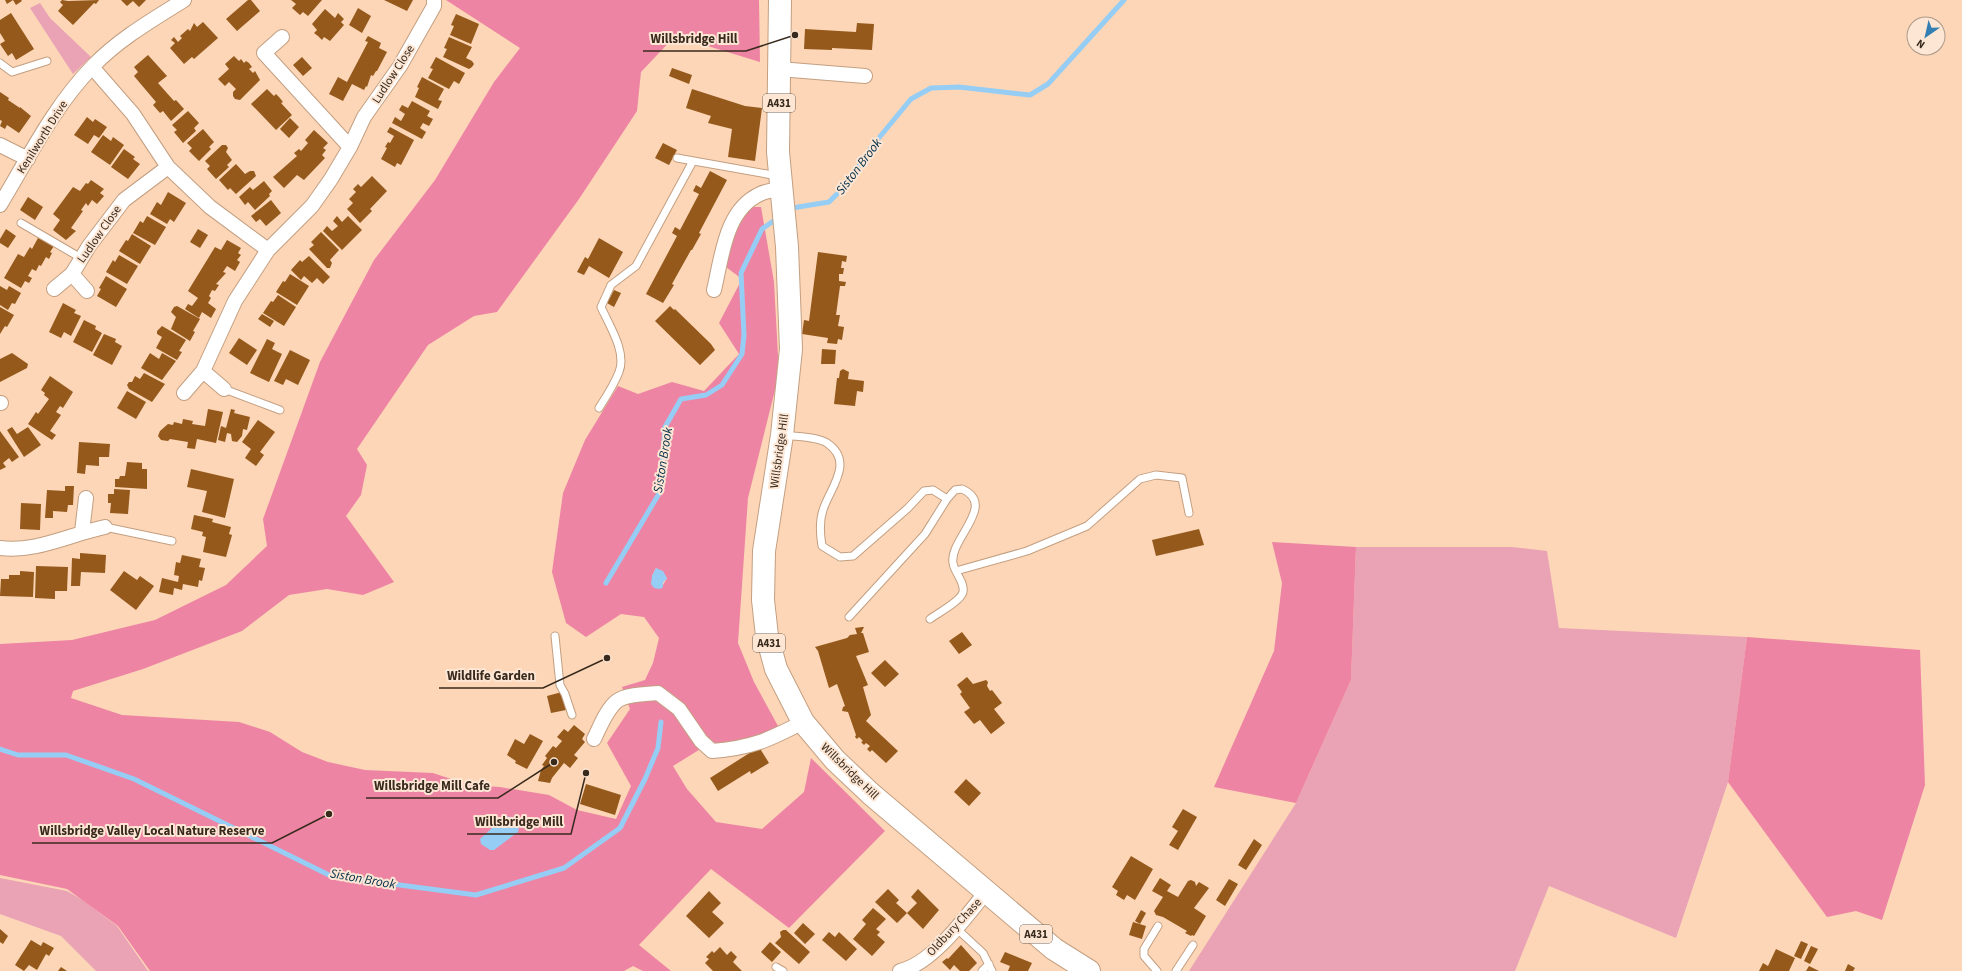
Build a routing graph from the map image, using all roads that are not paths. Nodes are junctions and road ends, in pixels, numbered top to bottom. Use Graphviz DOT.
graph roads {
  1 [pos="184,0"];
  2 [pos="434,0"];
  3 [pos="780,0"];
  4 [pos="282,37"];
  5 [pos="47,61"];
  6 [pos="0,63"];
  7 [pos="92,67"];
  8 [pos="779,69"];
  9 [pos="865,76"];
  10 [pos="0,145"];
  11 [pos="350,147"];
  12 [pos="677,158"];
  13 [pos="28,159"];
  14 [pos="693,161"];
  15 [pos="168,167"];
  16 [pos="781,190"];
  17 [pos="0,205"];
  18 [pos="21,223"];
  19 [pos="268,250"];
  20 [pos="81,258"];
  21 [pos="72,274"];
  22 [pos="54,289"];
  23 [pos="714,290"];
  24 [pos="87,291"];
  25 [pos="203,371"];
  26 [pos="224,389"];
  27 [pos="184,393"];
  28 [pos="599,408"];
  29 [pos="280,410"];
  30 [pos="782,435"];
  31 [pos="86,498"];
  32 [pos="947,499"];
  33 [pos="1189,513"];
  34 [pos="105,527"];
  35 [pos="82,532"];
  36 [pos="172,541"];
  37 [pos="0,548"];
  38 [pos="956,571"];
  39 [pos="849,617"];
  40 [pos="930,619"];
  41 [pos="555,636"];
  42 [pos="572,715"];
  43 [pos="803,722"];
  44 [pos="594,739"];
  45 [pos="986,892"];
  46 [pos="1158,926"];
  47 [pos="956,928"];
  48 [pos="1193,945"];
  49 [pos="989,964"];
  50 [pos="776,967"];
  51 [pos="783,971"];
  52 [pos="900,971"];
  53 [pos="982,971"];
  54 [pos="992,971"];
  55 [pos="1089,971"];
  56 [pos="1157,971"];
  57 [pos="1176,971"];
  1 -- 7 [label="street, Kenilworth Drive"];
  2 -- 11 [label="street, Ludlow Close"];
  3 -- 8 [label="main road, A431"];
  4 -- 11 [label="street"];
  5 -- 6 [label="lane"];
  7 -- 13 [label="street, Kenilworth Drive"];
  7 -- 15 [label="street"];
  8 -- 9 [label="street"];
  8 -- 16 [label="main road, A431"];
  10 -- 13 [label="street"];
  11 -- 19 [label="street, Ludlow Close"];
  12 -- 14 [label="lane"];
  13 -- 17 [label="street, Kenilworth Drive"];
  14 -- 16 [label="lane"];
  14 -- 28 [label="lane"];
  15 -- 19 [label="street"];
  15 -- 20 [label="street, Ludlow Close"];
  16 -- 23 [label="street"];
  16 -- 30 [label="main road, Willsbridge Hill / A431"];
  18 -- 20 [label="lane"];
  19 -- 25 [label="street, Ludlow Close"];
  20 -- 21 [label="street, Ludlow Close"];
  21 -- 22 [label="street, Ludlow Close"];
  21 -- 24 [label="street, Ludlow Close"];
  25 -- 26 [label="street"];
  25 -- 27 [label="street, Ludlow Close"];
  26 -- 29 [label="lane"];
  30 -- 32 [label="lane"];
  30 -- 43 [label="main road, Willsbridge Hill / A431"];
  31 -- 35 [label="street"];
  32 -- 38 [label="lane"];
  32 -- 39 [label="lane"];
  33 -- 38 [label="lane"];
  34 -- 35 [label="street"];
  34 -- 36 [label="lane"];
  35 -- 37 [label="street"];
  38 -- 40 [label="lane"];
  41 -- 42 [label="lane"];
  43 -- 44 [label="street"];
  43 -- 45 [label="main road, Willsbridge Hill / A431"];
  45 -- 47 [label="street, Oldbury Chase"];
  45 -- 55 [label="main road, Willsbridge Hill / A431"];
  46 -- 56 [label="lane"];
  47 -- 49 [label="lane"];
  47 -- 52 [label="street, Oldbury Chase"];
  48 -- 57 [label="lane"];
  49 -- 53 [label="lane"];
  49 -- 54 [label="lane"];
  50 -- 51 [label="lane"];
}
